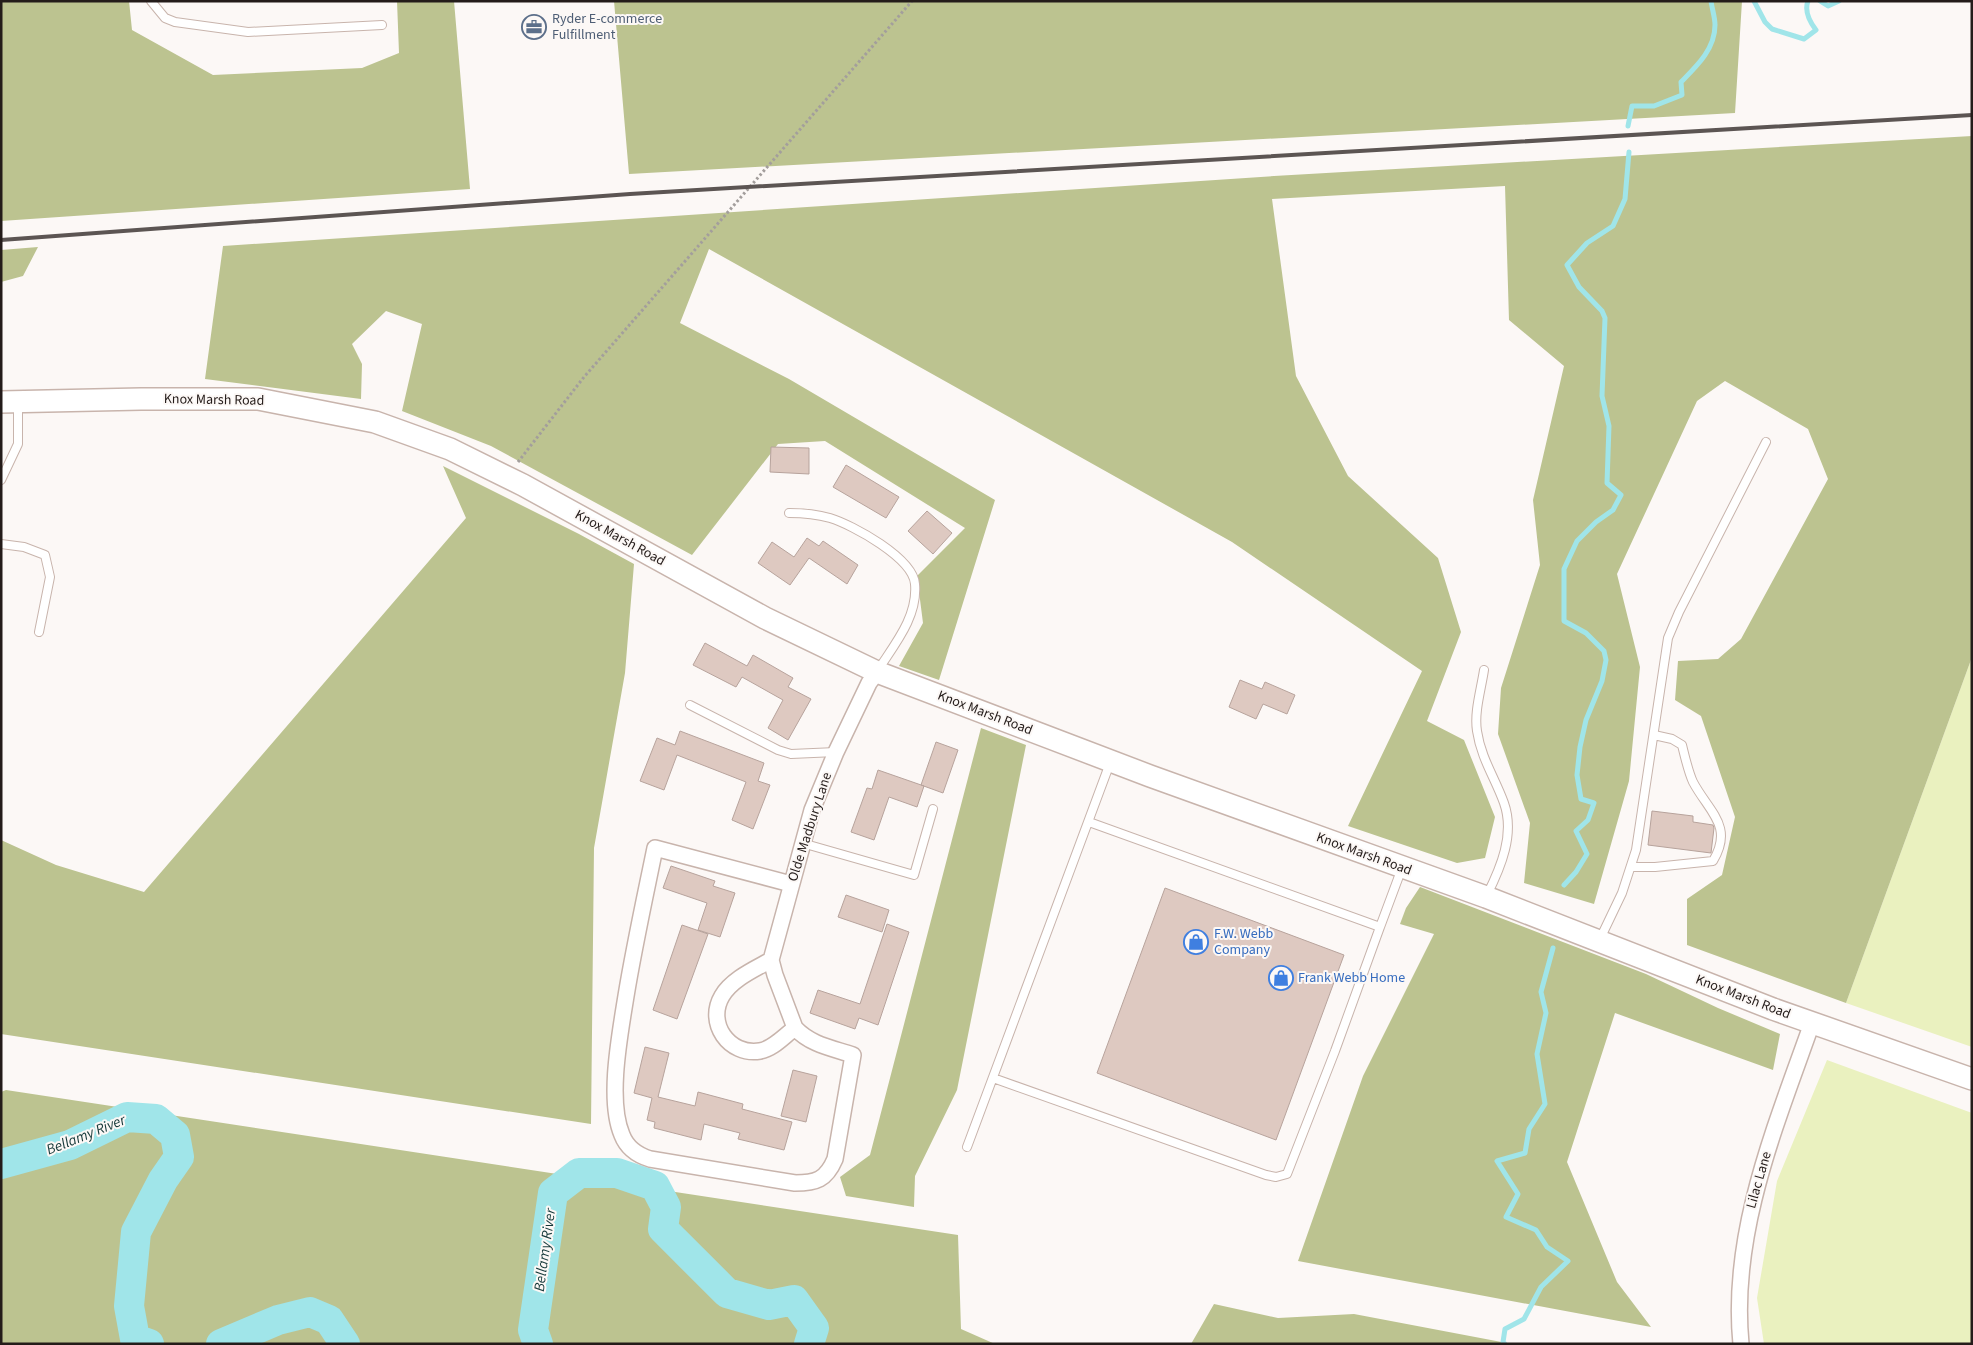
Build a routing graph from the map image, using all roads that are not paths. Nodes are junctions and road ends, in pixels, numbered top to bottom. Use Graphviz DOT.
graph roads {
  1 [pos="151,1"];
  2 [pos="382,25"];
  3 [pos="10,402"];
  4 [pos="1766,442"];
  5 [pos="1,480"];
  6 [pos="789,513"];
  7 [pos="1,544"];
  8 [pos="39,632"];
  9 [pos="1484,670"];
  10 [pos="877,672"];
  11 [pos="690,705"];
  12 [pos="1654,735"];
  13 [pos="836,752"];
  14 [pos="1111,761"];
  15 [pos="932,808"];
  16 [pos="1089,822"];
  17 [pos="802,843"];
  18 [pos="1631,867"];
  19 [pos="1402,868"];
  20 [pos="791,884"];
  21 [pos="1486,897"];
  22 [pos="1380,927"];
  23 [pos="1599,941"];
  24 [pos="772,960"];
  25 [pos="1812,1023"];
  26 [pos="794,1028"];
  27 [pos="993,1078"];
  28 [pos="1972,1079"];
  29 [pos="967,1147"];
  30 [pos="1741,1344"];
  1 -- 2 [label="lane"];
  3 -- 5 [label="lane"];
  3 -- 10 [label="main road, Knox Marsh Road"];
  4 -- 12 [label="lane"];
  6 -- 10 [label="lane"];
  7 -- 8 [label="lane"];
  9 -- 21 [label="lane"];
  10 -- 13 [label="street, Olde Madbury Lane"];
  10 -- 14 [label="main road, Knox Marsh Road"];
  11 -- 13 [label="lane"];
  12 -- 18 [label="lane"];
  12 -- 18 [label="lane"];
  13 -- 17 [label="street, Olde Madbury Lane"];
  14 -- 16 [label="lane"];
  14 -- 19 [label="main road, Knox Marsh Road"];
  15 -- 17 [label="lane"];
  16 -- 22 [label="lane"];
  16 -- 27 [label="lane"];
  17 -- 20 [label="street, Olde Madbury Lane"];
  18 -- 23 [label="lane"];
  19 -- 21 [label="main road, Knox Marsh Road"];
  19 -- 22 [label="lane"];
  20 -- 24 [label="street, Olde Madbury Lane"];
  20 -- 26 [label="street"];
  21 -- 23 [label="main road, Knox Marsh Road"];
  22 -- 27 [label="lane"];
  23 -- 25 [label="main road, Knox Marsh Road"];
  24 -- 26 [label="street, Olde Madbury Lane"];
  24 -- 26 [label="street"];
  25 -- 28 [label="main road, Knox Marsh Road"];
  25 -- 30 [label="street, Lilac Lane"];
  27 -- 29 [label="lane"];
}
